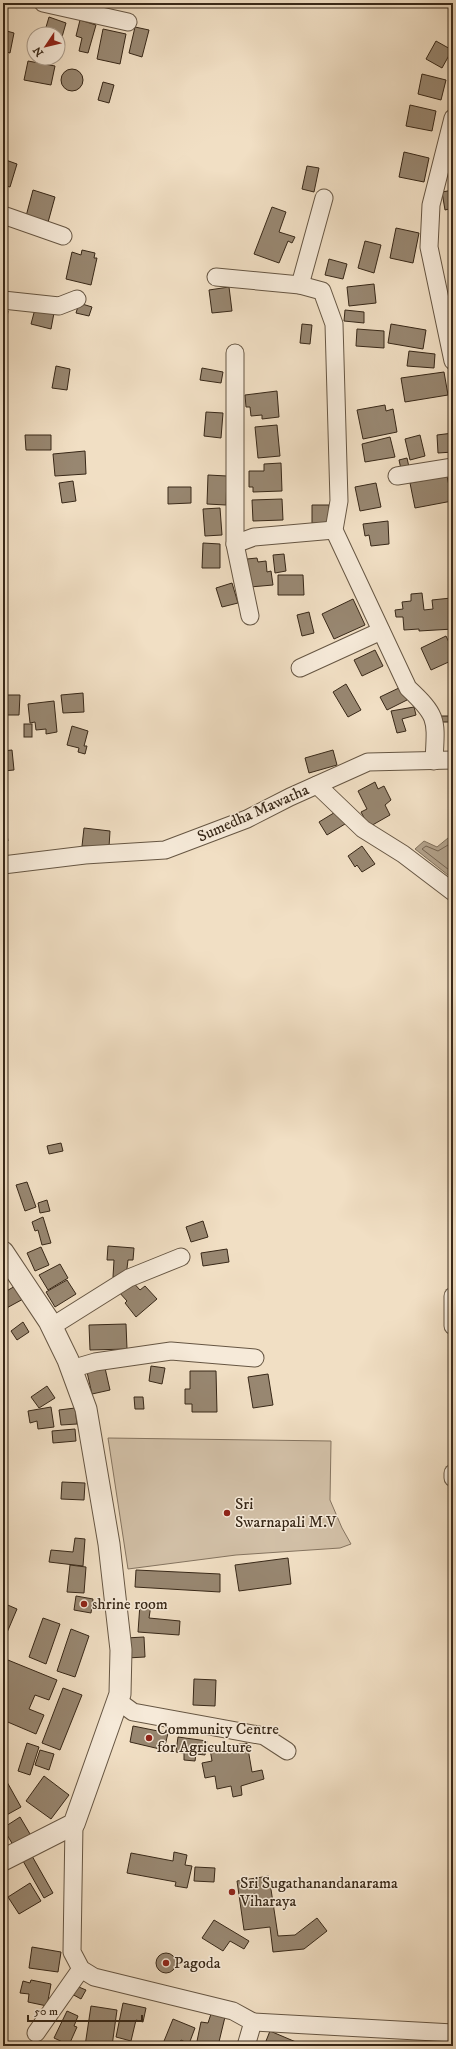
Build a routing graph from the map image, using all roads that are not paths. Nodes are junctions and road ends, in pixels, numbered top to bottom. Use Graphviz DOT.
graph roads {
  1 [pos="43,3"];
  2 [pos="128,22"];
  3 [pos="453,118"];
  4 [pos="324,198"];
  5 [pos="3,215"];
  6 [pos="63,236"];
  7 [pos="216,277"];
  8 [pos="300,285"];
  9 [pos="78,299"];
  10 [pos="3,300"];
  11 [pos="235,353"];
  12 [pos="453,361"];
  13 [pos="453,466"];
  14 [pos="397,476"];
  15 [pos="334,530"];
  16 [pos="235,544"];
  17 [pos="250,616"];
  18 [pos="381,631"];
  19 [pos="300,668"];
  20 [pos="452,757"];
  21 [pos="434,761"];
  22 [pos="317,785"];
  23 [pos="3,865"];
  24 [pos="453,892"];
  25 [pos="3,1252"];
  26 [pos="181,1257"];
  27 [pos="453,1296"];
  28 [pos="453,1326"];
  29 [pos="51,1327"];
  30 [pos="255,1358"];
  31 [pos="71,1369"];
  32 [pos="453,1473"];
  33 [pos="453,1478"];
  34 [pos="118,1701"];
  35 [pos="287,1751"];
  36 [pos="74,1824"];
  37 [pos="3,1860"];
  38 [pos="81,1968"];
  39 [pos="253,2022"];
  40 [pos="36,2033"];
  41 [pos="453,2033"];
  42 [pos="246,2046"];
  1 -- 2 [label="street"];
  3 -- 12 [label="street"];
  4 -- 8 [label="street"];
  5 -- 6 [label="street"];
  7 -- 8 [label="street"];
  8 -- 15 [label="street"];
  9 -- 10 [label="street"];
  11 -- 16 [label="street"];
  13 -- 14 [label="street"];
  15 -- 16 [label="street"];
  15 -- 18 [label="street"];
  16 -- 17 [label="street"];
  18 -- 19 [label="street"];
  18 -- 21 [label="street"];
  20 -- 21 [label="street, Sumedha Mawatha"];
  21 -- 22 [label="street, Sumedha Mawatha"];
  22 -- 23 [label="street, Sumedha Mawatha"];
  22 -- 24 [label="street"];
  25 -- 29 [label="street"];
  26 -- 29 [label="street"];
  27 -- 28 [label="street"];
  29 -- 31 [label="street"];
  30 -- 31 [label="street"];
  31 -- 34 [label="street"];
  32 -- 33 [label="street"];
  34 -- 35 [label="street"];
  34 -- 36 [label="street"];
  36 -- 37 [label="street"];
  36 -- 38 [label="street"];
  38 -- 39 [label="street"];
  38 -- 40 [label="street"];
  39 -- 41 [label="street"];
  39 -- 42 [label="street"];
}
